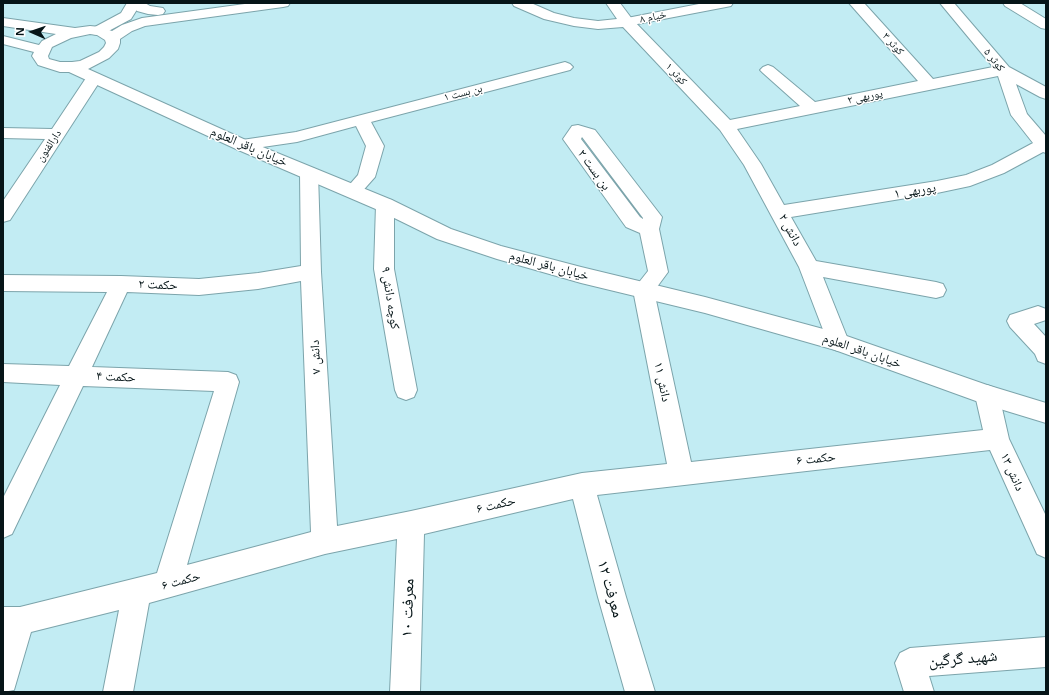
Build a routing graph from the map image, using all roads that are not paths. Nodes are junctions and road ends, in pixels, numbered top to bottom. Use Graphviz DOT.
graph roads {
  1 [pos="134,3"];
  2 [pos="137,3"];
  3 [pos="219,3"];
  4 [pos="283,3"];
  5 [pos="519,3"];
  6 [pos="613,3"];
  7 [pos="726,3"];
  8 [pos="856,3"];
  9 [pos="947,3"];
  10 [pos="1010,3"];
  11 [pos="158,11"];
  12 [pos="126,16"];
  13 [pos="3,22"];
  14 [pos="627,22"];
  15 [pos="1046,25"];
  16 [pos="98,31"];
  17 [pos="72,32"];
  18 [pos="112,38"];
  19 [pos="3,40"];
  20 [pos="42,50"];
  21 [pos="72,67"];
  22 [pos="565,67"];
  23 [pos="768,70"];
  24 [pos="1004,70"];
  25 [pos="94,78"];
  26 [pos="929,84"];
  27 [pos="1046,94"];
  28 [pos="812,108"];
  29 [pos="361,119"];
  30 [pos="726,126"];
  31 [pos="3,133"];
  32 [pos="57,134"];
  33 [pos="242,145"];
  34 [pos="1044,146"];
  35 [pos="309,173"];
  36 [pos="353,191"];
  37 [pos="384,205"];
  38 [pos="779,212"];
  39 [pos="3,215"];
  40 [pos="649,228"];
  41 [pos="809,266"];
  42 [pos="312,272"];
  43 [pos="3,284"];
  44 [pos="121,284"];
  45 [pos="643,290"];
  46 [pos="936,290"];
  47 [pos="1038,314"];
  48 [pos="838,342"];
  49 [pos="1046,355"];
  50 [pos="3,373"];
  51 [pos="76,375"];
  52 [pos="406,390"];
  53 [pos="987,395"];
  54 [pos="1046,412"];
  55 [pos="998,439"];
  56 [pos="680,474"];
  57 [pos="582,485"];
  58 [pos="411,524"];
  59 [pos="3,525"];
  60 [pos="325,541"];
  61 [pos="1046,545"];
  62 [pos="167,585"];
  63 [pos="137,592"];
  64 [pos="11,621"];
  65 [pos="1046,652"];
  66 [pos="3,679"];
  67 [pos="118,692"];
  68 [pos="405,692"];
  69 [pos="640,692"];
  70 [pos="919,692"];
  1 -- 12 [label="street"];
  2 -- 11 [label="street"];
  3 -- 11 [label="street"];
  4 -- 18 [label="street"];
  5 -- 14 [label="street, خیام ۸"];
  6 -- 14 [label="street, کوثر ۱"];
  7 -- 14 [label="street, خیام ۸"];
  8 -- 26 [label="street, کوثر ۳"];
  9 -- 24 [label="street, کوثر ۵"];
  10 -- 15 [label="street"];
  11 -- 12 [label="street"];
  12 -- 16 [label="street"];
  13 -- 17 [label="street"];
  14 -- 30 [label="street, کوثر ۱"];
  16 -- 17 [label="street"];
  16 -- 18 [label="street"];
  17 -- 20 [label="street"];
  18 -- 21 [label="street"];
  19 -- 20 [label="street"];
  20 -- 21 [label="street"];
  21 -- 25 [label="street, خیابان باقر العلوم"];
  22 -- 29 [label="street, بن بست ۱"];
  23 -- 28 [label="street"];
  24 -- 26 [label="street, پوربهی ۲"];
  24 -- 27 [label="street"];
  24 -- 34 [label="street, کوثر ۵"];
  25 -- 32 [label="street, دارالفنون"];
  25 -- 33 [label="street, خیابان باقر العلوم"];
  26 -- 28 [label="street, پوربهی ۲"];
  28 -- 30 [label="street, پوربهی ۲"];
  29 -- 33 [label="street, بن بست ۱"];
  29 -- 36 [label="street"];
  30 -- 38 [label="street, دانش ۲"];
  31 -- 32 [label="street"];
  32 -- 39 [label="street, دارالفنون"];
  33 -- 35 [label="street, خیابان باقر العلوم"];
  34 -- 38 [label="street, پوربهی ۱"];
  35 -- 36 [label="street, خیابان باقر العلوم"];
  35 -- 42 [label="street, دانش ۷"];
  36 -- 37 [label="street, خیابان باقر العلوم"];
  37 -- 45 [label="street, خیابان باقر العلوم"];
  37 -- 52 [label="street, کوچه دانش ۹"];
  38 -- 41 [label="street, دانش ۲"];
  40 -- 40 [label="street, بن بست ۲"];
  40 -- 45 [label="street, بن بست ۲"];
  41 -- 46 [label="street"];
  41 -- 48 [label="street, دانش ۲"];
  42 -- 44 [label="street, حکمت ۲"];
  42 -- 60 [label="street, دانش ۷"];
  43 -- 44 [label="street, حکمت ۲"];
  44 -- 51 [label="street"];
  45 -- 48 [label="street, خیابان باقر العلوم"];
  45 -- 56 [label="street, دانش ۱۱"];
  47 -- 49 [label="street"];
  48 -- 53 [label="street, خیابان باقر العلوم"];
  50 -- 51 [label="street, حکمت ۴"];
  51 -- 59 [label="street"];
  51 -- 62 [label="street, حکمت ۴"];
  53 -- 54 [label="street, خیابان باقر العلوم"];
  53 -- 55 [label="street, دانش ۱۳"];
  55 -- 56 [label="street, حکمت ۶"];
  55 -- 61 [label="street, دانش ۱۳"];
  56 -- 57 [label="street, حکمت ۶"];
  57 -- 58 [label="street, حکمت ۶"];
  57 -- 69 [label="street, معرفت ۱۲"];
  58 -- 60 [label="street, حکمت ۶"];
  58 -- 68 [label="street, معرفت ۱۰"];
  60 -- 62 [label="street, حکمت ۶"];
  62 -- 63 [label="street, حکمت ۶"];
  63 -- 64 [label="street, حکمت ۶"];
  63 -- 67 [label="street"];
  64 -- 66 [label="street"];
  65 -- 70 [label="street, شهید گرگین"];
}
